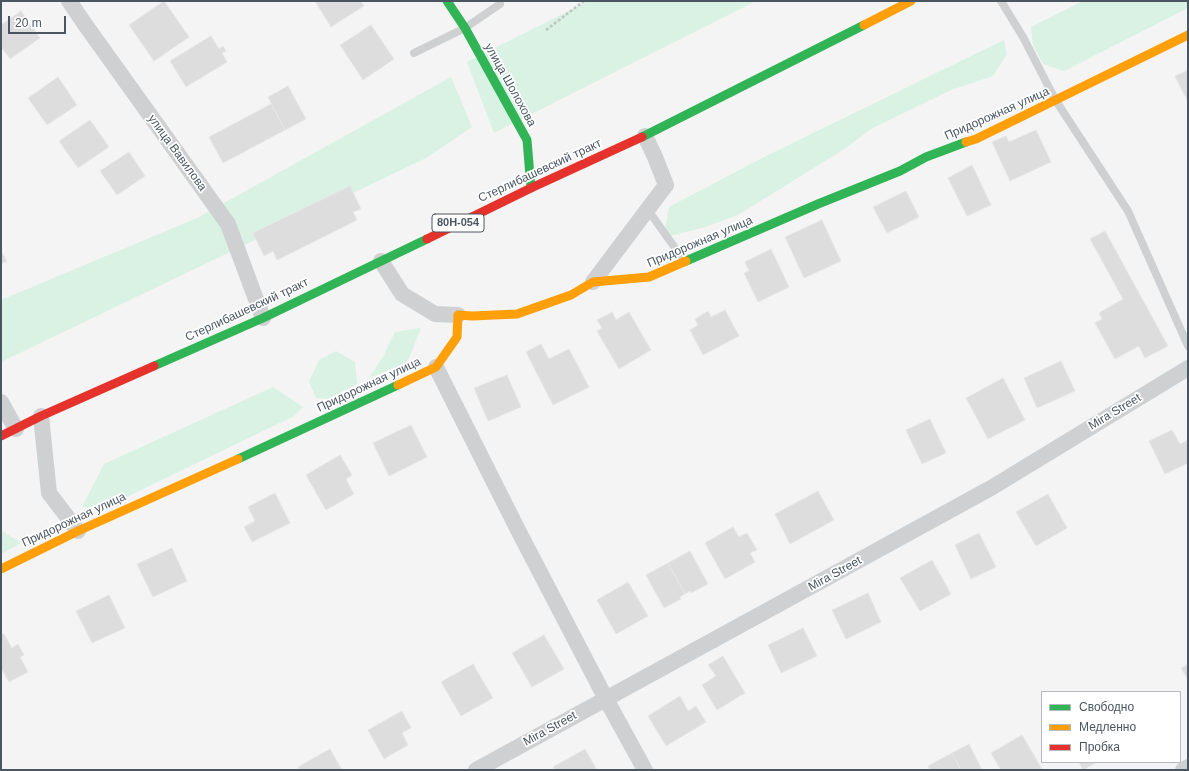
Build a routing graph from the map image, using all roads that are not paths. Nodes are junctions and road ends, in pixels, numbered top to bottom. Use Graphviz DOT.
graph roads {
  1 [pos="69,1"];
  2 [pos="447,1"];
  3 [pos="911,1"];
  4 [pos="1001,1"];
  5 [pos="500,4"];
  6 [pos="465,28"];
  7 [pos="1188,35"];
  8 [pos="414,53"];
  9 [pos="1056,100"];
  10 [pos="644,136"];
  11 [pos="531,188"];
  12 [pos="648,210"];
  13 [pos="381,261"];
  14 [pos="685,262"];
  15 [pos="593,282"];
  16 [pos="458,315"];
  17 [pos="263,318"];
  18 [pos="1188,346"];
  19 [pos="436,367"];
  20 [pos="1188,368"];
  21 [pos="1,402"];
  22 [pos="41,416"];
  23 [pos="16,429"];
  24 [pos="1,436"];
  25 [pos="78,531"];
  26 [pos="1,569"];
  27 [pos="606,699"];
  28 [pos="1188,767"];
  29 [pos="476,770"];
  30 [pos="645,770"];
  31 [pos="1183,770"];
  1 -- 17 [label="street, улица Вавилова"];
  2 -- 6 [label="street, улица Шолохова"];
  3 -- 10 [label="street, Стерлибашевский тракт / 80Н-054"];
  4 -- 9 [label="lane"];
  5 -- 6 [label="lane"];
  6 -- 8 [label="lane"];
  6 -- 11 [label="street, улица Шолохова"];
  7 -- 9 [label="street, Придорожная улица"];
  9 -- 14 [label="street, Придорожная улица"];
  9 -- 18 [label="lane"];
  10 -- 11 [label="street, Стерлибашевский тракт / 80Н-054"];
  10 -- 12 [label="street"];
  11 -- 13 [label="street, Стерлибашевский тракт / 80Н-054"];
  12 -- 14 [label="lane"];
  12 -- 15 [label="street"];
  13 -- 16 [label="street"];
  13 -- 17 [label="street, Стерлибашевский тракт / 80Н-054"];
  14 -- 15 [label="street, Придорожная улица"];
  15 -- 16 [label="street, Придорожная улица"];
  16 -- 19 [label="street, Придорожная улица"];
  17 -- 22 [label="street, Стерлибашевский тракт / 80Н-054"];
  19 -- 25 [label="street, Придорожная улица"];
  19 -- 27 [label="street"];
  20 -- 27 [label="street, Mira Street"];
  21 -- 23 [label="street"];
  22 -- 23 [label="street, Стерлибашевский тракт / 80Н-054"];
  22 -- 25 [label="street"];
  23 -- 24 [label="street, Стерлибашевский тракт / 80Н-054"];
  25 -- 26 [label="street, Придорожная улица"];
  27 -- 29 [label="street, Mira Street"];
  27 -- 30 [label="street"];
  28 -- 31 [label="street"];
}
